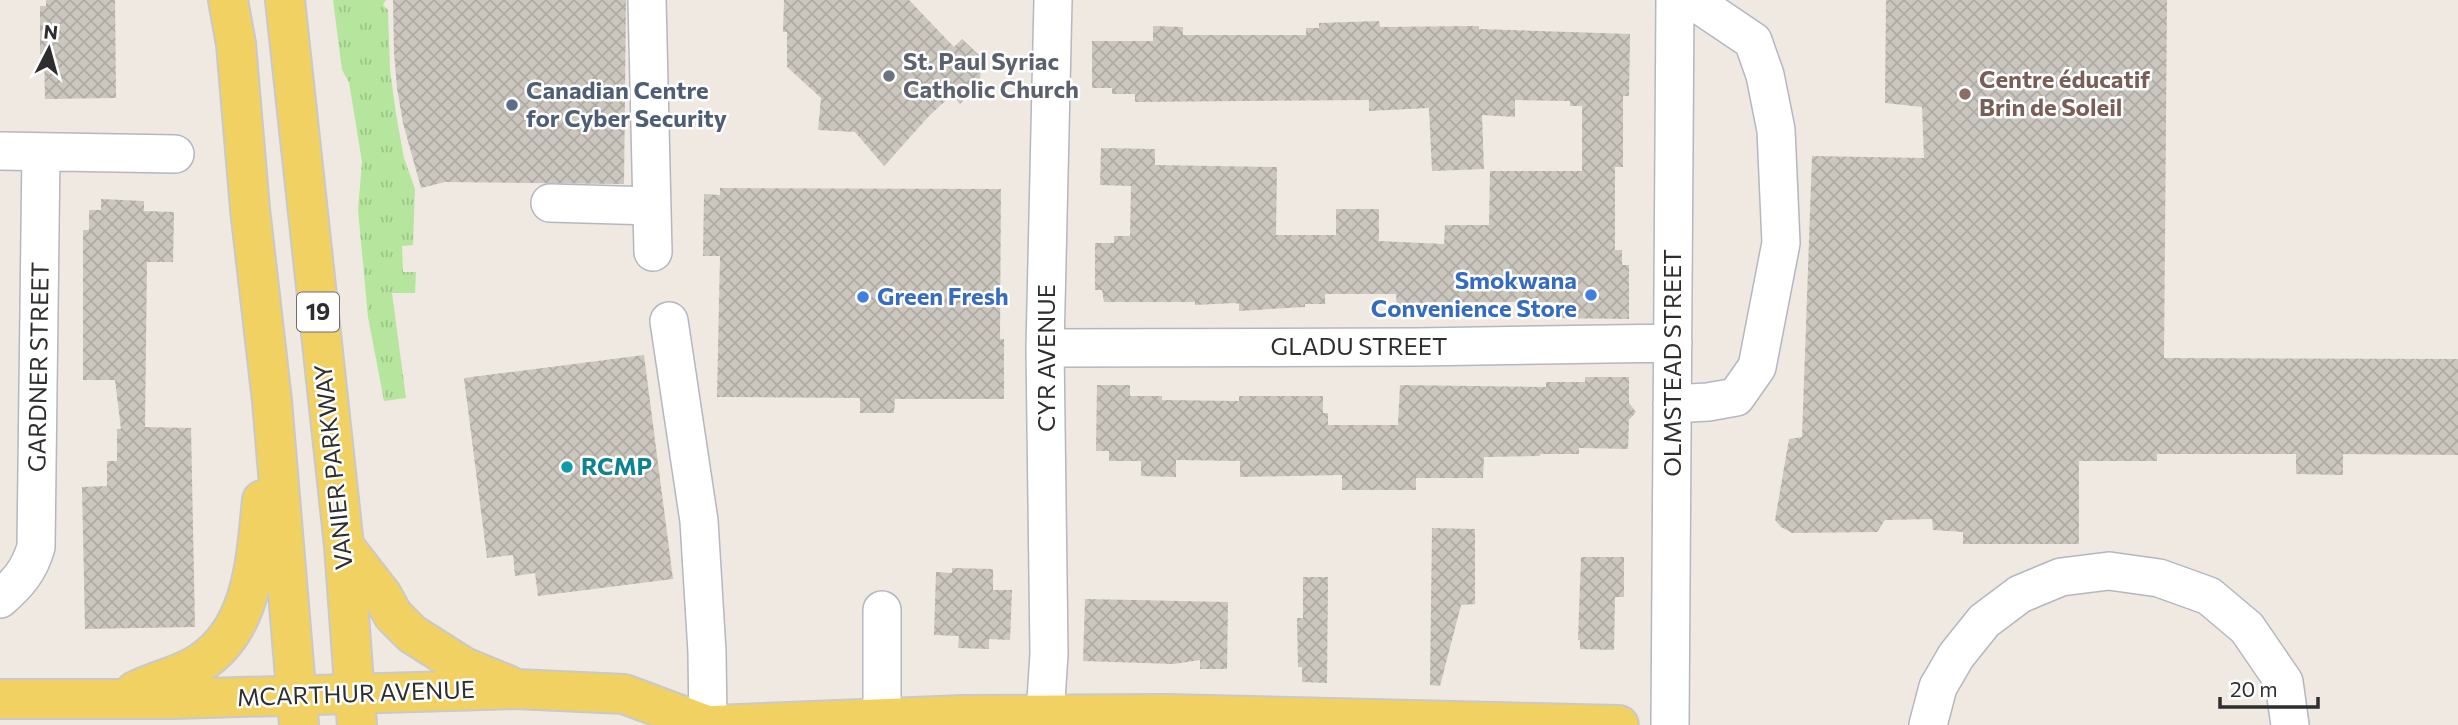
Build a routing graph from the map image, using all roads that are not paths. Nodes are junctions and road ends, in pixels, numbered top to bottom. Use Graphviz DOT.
graph roads {
  1 [pos="228,0"];
  2 [pos="285,0"];
  3 [pos="647,0"];
  4 [pos="1053,0"];
  5 [pos="1675,0"];
  6 [pos="1692,0"];
  7 [pos="0,151"];
  8 [pos="41,152"];
  9 [pos="175,154"];
  10 [pos="550,203"];
  11 [pos="652,206"];
  12 [pos="653,253"];
  13 [pos="669,321"];
  14 [pos="1673,343"];
  15 [pos="1045,348"];
  16 [pos="272,401"];
  17 [pos="1672,404"];
  18 [pos="344,546"];
  19 [pos="11,589"];
  20 [pos="882,610"];
  21 [pos="516,689"];
  22 [pos="0,699"];
  23 [pos="118,699"];
  24 [pos="356,710"];
  25 [pos="298,711"];
  26 [pos="1045,715"];
  27 [pos="882,718"];
  28 [pos="963,720"];
  29 [pos="1167,720"];
  30 [pos="735,724"];
  31 [pos="707,725"];
  32 [pos="1619,725"];
  33 [pos="1670,725"];
  34 [pos="1928,725"];
  35 [pos="2290,725"];
  1 -- 16 [label="main road, 19"];
  2 -- 18 [label="main road, VANIER PARKWAY / 19"];
  3 -- 11 [label="street"];
  4 -- 15 [label="street, CYR AVENUE"];
  5 -- 14 [label="street, OLMSTEAD STREET"];
  6 -- 17 [label="street"];
  7 -- 8 [label="street"];
  8 -- 9 [label="street"];
  8 -- 19 [label="street, GARDNER STREET"];
  10 -- 11 [label="street"];
  11 -- 12 [label="street"];
  13 -- 31 [label="street"];
  14 -- 15 [label="street, GLADU STREET"];
  14 -- 17 [label="street, OLMSTEAD STREET"];
  15 -- 26 [label="street, CYR AVENUE"];
  16 -- 23 [label="main road"];
  16 -- 25 [label="main road, 19"];
  17 -- 33 [label="street, OLMSTEAD STREET"];
  18 -- 21 [label="main road"];
  18 -- 24 [label="main road, VANIER PARKWAY / 19"];
  20 -- 27 [label="street"];
  21 -- 24 [label="main road, MCARTHUR AVENUE"];
  21 -- 31 [label="main road, MCARTHUR AVENUE"];
  22 -- 23 [label="main road, MCARTHUR AVENUE"];
  23 -- 25 [label="main road, MCARTHUR AVENUE"];
  24 -- 25 [label="main road, MCARTHUR AVENUE"];
  26 -- 28 [label="main road"];
  26 -- 29 [label="main road"];
  27 -- 28 [label="main road"];
  27 -- 30 [label="main road"];
  29 -- 32 [label="main road"];
  34 -- 35 [label="street"];
}
